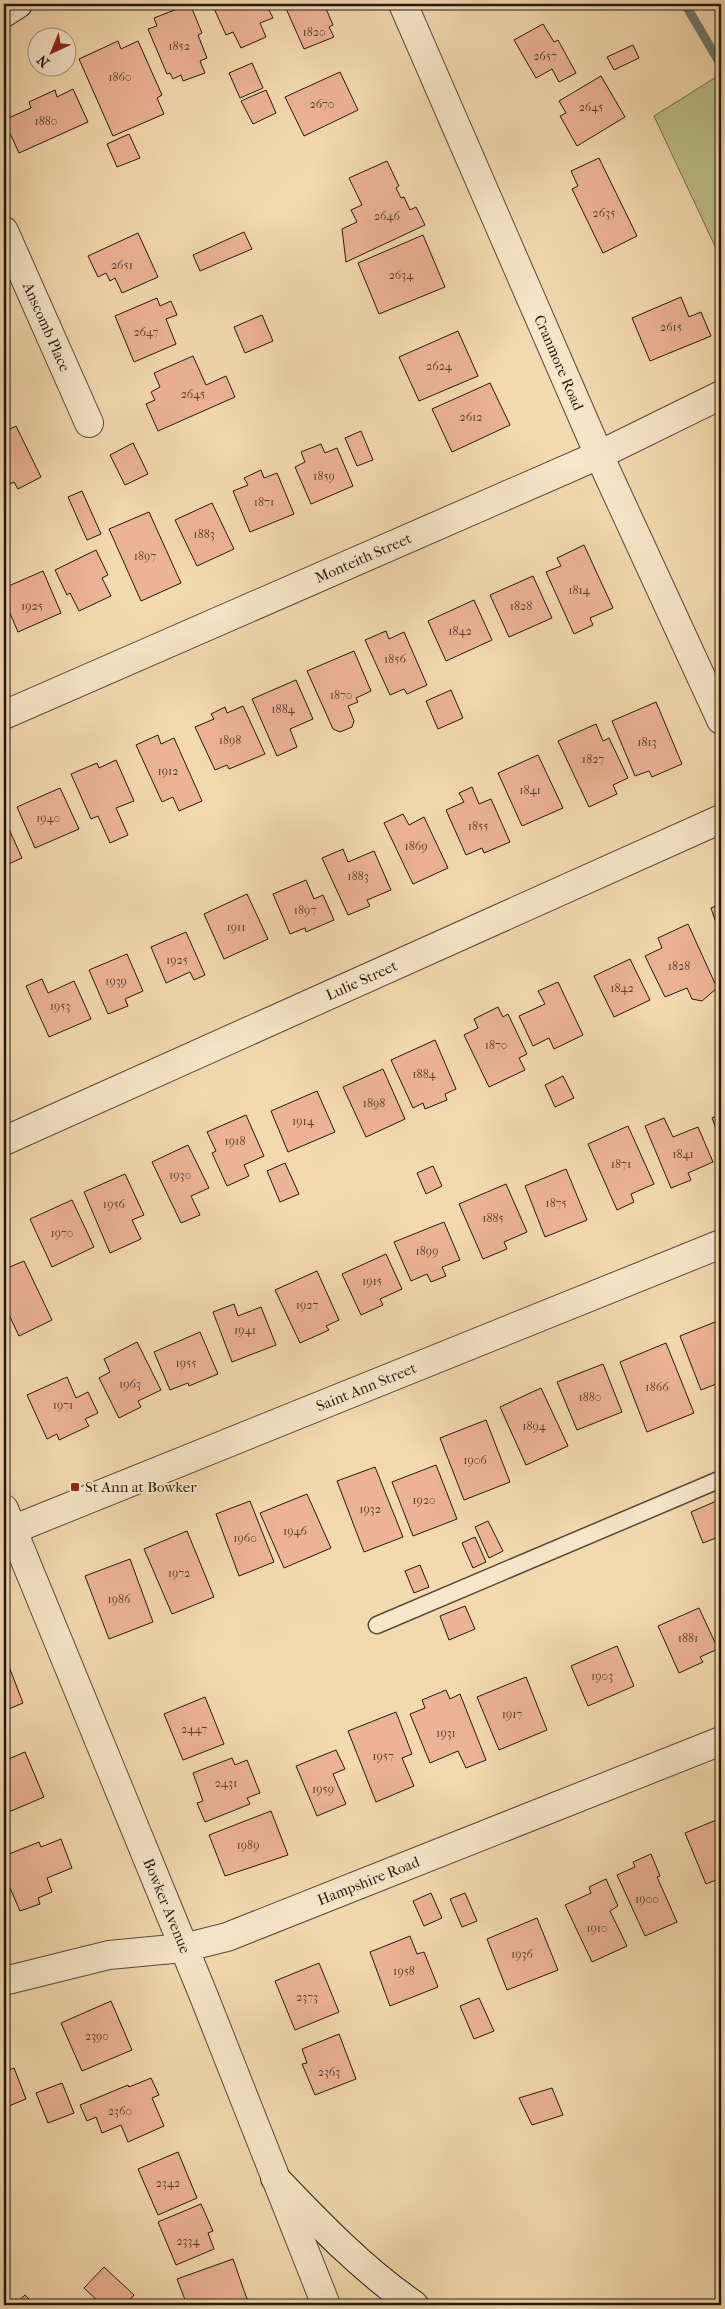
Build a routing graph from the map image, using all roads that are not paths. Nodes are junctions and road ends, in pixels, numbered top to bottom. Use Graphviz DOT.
graph roads {
  1 [pos="18,4"];
  2 [pos="403,4"];
  3 [pos="4,13"];
  4 [pos="4,231"];
  5 [pos="721,395"];
  6 [pos="89,423"];
  7 [pos="599,455"];
  8 [pos="4,715"];
  9 [pos="721,720"];
  10 [pos="721,819"];
  11 [pos="4,1141"];
  12 [pos="721,1244"];
  13 [pos="721,1479"];
  14 [pos="8,1519"];
  15 [pos="377,1625"];
  16 [pos="721,1741"];
  17 [pos="183,1948"];
  18 [pos="4,1981"];
  19 [pos="276,2178"];
  20 [pos="326,2305"];
  21 [pos="414,2305"];
  1 -- 3 [label="street"];
  2 -- 7 [label="street, Cranmore Road"];
  4 -- 6 [label="street, Anscomb Place"];
  5 -- 7 [label="street, Monteith Street"];
  7 -- 8 [label="street, Monteith Street"];
  7 -- 9 [label="street, Cranmore Road"];
  10 -- 11 [label="street, Lulie Street"];
  12 -- 14 [label="street, Saint Ann Street"];
  13 -- 15 [label="lane"];
  14 -- 17 [label="street, Bowker Avenue"];
  16 -- 17 [label="street, Hampshire Road"];
  17 -- 18 [label="street, Hampshire Road"];
  17 -- 19 [label="street, Bowker Avenue"];
  19 -- 20 [label="street, Bowker Avenue"];
  19 -- 21 [label="street"];
}
